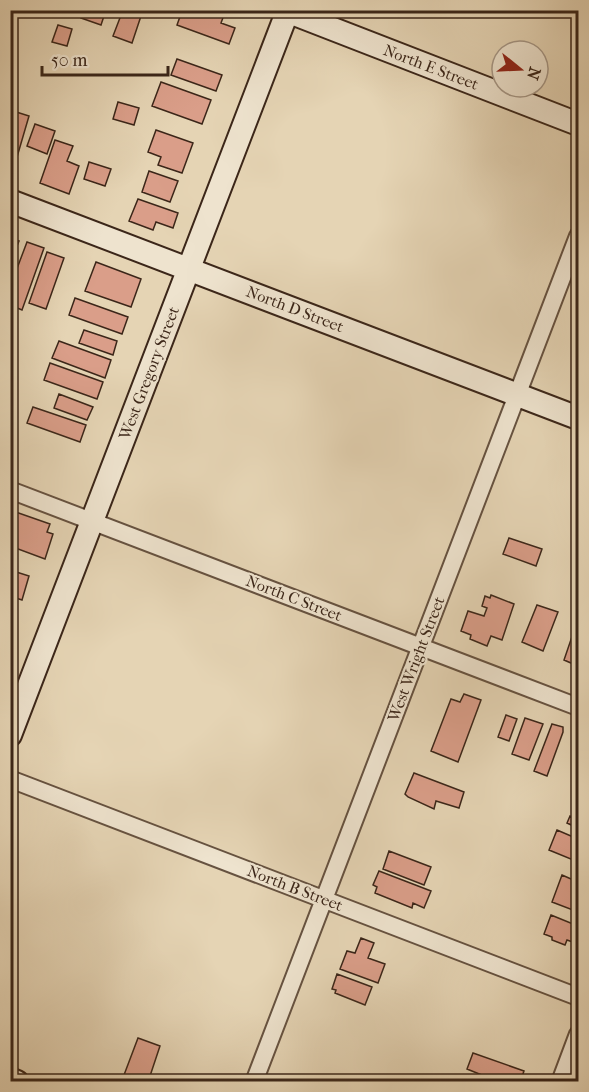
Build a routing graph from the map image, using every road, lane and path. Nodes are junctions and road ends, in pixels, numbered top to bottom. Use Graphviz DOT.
graph roads {
  1 [pos="287,11"];
  2 [pos="579,124"];
  3 [pos="10,201"];
  4 [pos="579,236"];
  5 [pos="189,268"];
  6 [pos="518,394"];
  7 [pos="579,417"];
  8 [pos="10,490"];
  9 [pos="93,521"];
  10 [pos="421,647"];
  11 [pos="579,707"];
  12 [pos="10,735"];
  13 [pos="10,779"];
  14 [pos="324,899"];
  15 [pos="579,997"];
  16 [pos="579,1034"];
  17 [pos="10,1079"];
  18 [pos="16,1082"];
  19 [pos="254,1082"];
  20 [pos="560,1082"];
  1 -- 2 [label="street, North E Street"];
  1 -- 5 [label="street, West Gregory Street"];
  3 -- 5 [label="street, North D Street"];
  4 -- 6 [label="street, West Wright Street"];
  5 -- 6 [label="street, North D Street"];
  5 -- 9 [label="street, West Gregory Street"];
  6 -- 7 [label="street, North D Street"];
  6 -- 10 [label="street, West Wright Street"];
  8 -- 9 [label="street, North C Street"];
  9 -- 10 [label="street, North C Street"];
  9 -- 12 [label="street, West Gregory Street"];
  10 -- 11 [label="street, North C Street"];
  10 -- 14 [label="street, West Wright Street"];
  13 -- 14 [label="street, North B Street"];
  14 -- 15 [label="street, North B Street"];
  14 -- 19 [label="street, West Wright Street"];
  16 -- 20 [label="street"];
  17 -- 18 [label="street"];
}
